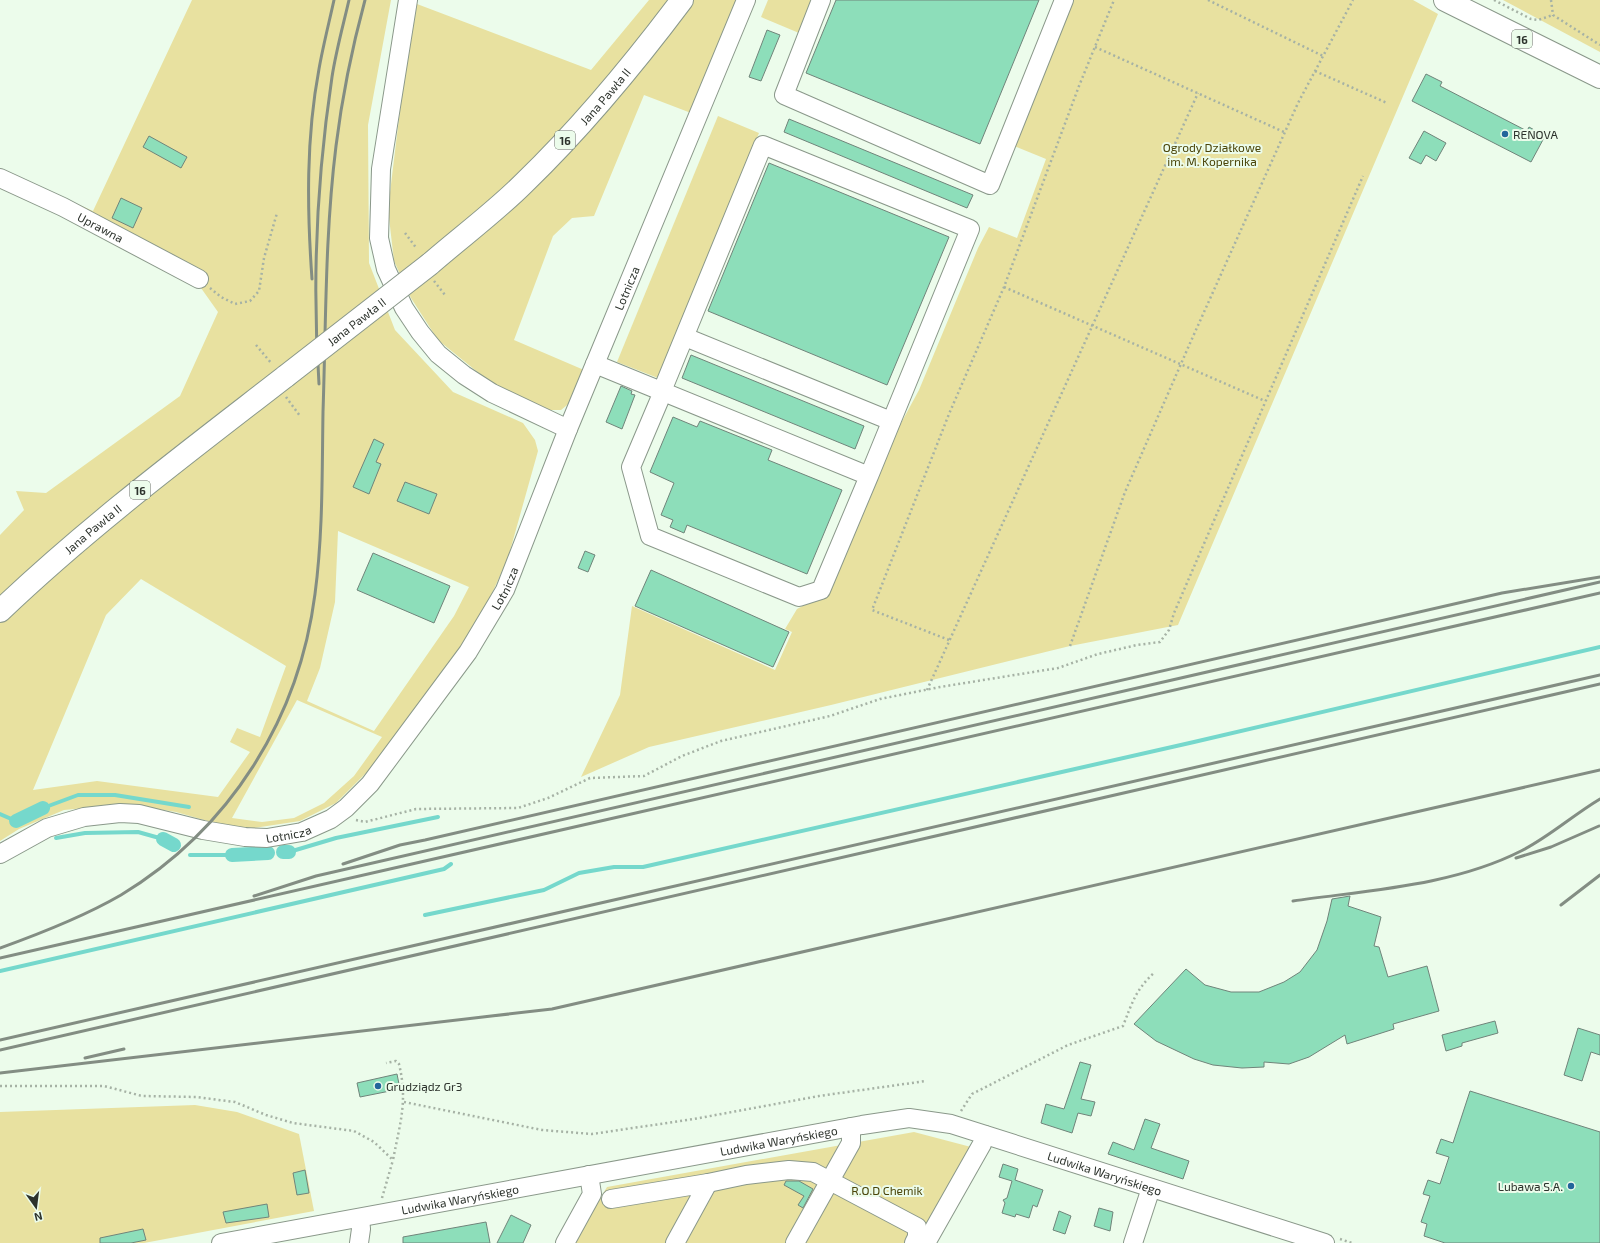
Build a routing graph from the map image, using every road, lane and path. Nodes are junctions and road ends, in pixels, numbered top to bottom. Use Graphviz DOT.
graph roads {
  1 [pos="408,0"];
  2 [pos="682,0"];
  3 [pos="746,0"];
  4 [pos="821,0"];
  5 [pos="1064,0"];
  6 [pos="1114,0"];
  7 [pos="1208,0"];
  8 [pos="1353,0"];
  9 [pos="1445,0"];
  10 [pos="1494,0"];
  11 [pos="1551,0"];
  12 [pos="1553,15"];
  13 [pos="1600,45"];
  14 [pos="1095,47"];
  15 [pos="1323,56"];
  16 [pos="1315,71"];
  17 [pos="1600,77"];
  18 [pos="1198,94"];
  19 [pos="1387,103"];
  20 [pos="1284,132"];
  21 [pos="1363,176"];
  22 [pos="0,178"];
  23 [pos="277,213"];
  24 [pos="405,234"];
  25 [pos="427,264"];
  26 [pos="199,279"];
  27 [pos="1004,287"];
  28 [pos="445,295"];
  29 [pos="1092,326"];
  30 [pos="685,337"];
  31 [pos="256,345"];
  32 [pos="595,364"];
  33 [pos="1181,364"];
  34 [pos="280,378"];
  35 [pos="662,392"];
  36 [pos="1265,401"];
  37 [pos="300,416"];
  38 [pos="892,421"];
  39 [pos="568,429"];
  40 [pos="869,476"];
  41 [pos="0,611"];
  42 [pos="949,640"];
  43 [pos="1070,646"];
  44 [pos="927,690"];
  45 [pos="346,808"];
  46 [pos="0,854"];
  47 [pos="1155,972"];
  48 [pos="386,1063"];
  49 [pos="926,1082"];
  50 [pos="0,1086"];
  51 [pos="404,1102"];
  52 [pos="951,1124"];
  53 [pos="851,1127"];
  54 [pos="985,1135"];
  55 [pos="393,1160"];
  56 [pos="589,1175"];
  57 [pos="830,1181"];
  58 [pos="708,1183"];
  59 [pos="1151,1188"];
  60 [pos="611,1199"];
  61 [pos="383,1213"];
  62 [pos="360,1218"];
  63 [pos="222,1243"];
  64 [pos="359,1243"];
  65 [pos="565,1243"];
  66 [pos="675,1243"];
  67 [pos="795,1243"];
  68 [pos="914,1243"];
  69 [pos="926,1243"];
  70 [pos="1133,1243"];
  71 [pos="1325,1243"];
  1 -- 39 [label="street"];
  2 -- 25 [label="main road, Jana Pawła II / 16"];
  3 -- 32 [label="street, Lotnicza"];
  4 -- 5 [label="street"];
  6 -- 14 [label="path"];
  7 -- 15 [label="path"];
  8 -- 15 [label="path"];
  9 -- 17 [label="main road, 16"];
  10 -- 12 [label="path"];
  11 -- 12 [label="path"];
  12 -- 13 [label="path"];
  14 -- 18 [label="path"];
  14 -- 27 [label="path"];
  15 -- 16 [label="path"];
  16 -- 19 [label="path"];
  16 -- 20 [label="path"];
  18 -- 20 [label="path"];
  18 -- 29 [label="path"];
  20 -- 33 [label="path"];
  21 -- 36 [label="path"];
  22 -- 26 [label="street, Uprawna"];
  23 -- 26 [label="path"];
  24 -- 25 [label="path"];
  25 -- 28 [label="path"];
  25 -- 34 [label="main road, Jana Pawła II / 16, bridge"];
  27 -- 29 [label="path"];
  27 -- 42 [label="path"];
  29 -- 33 [label="path"];
  29 -- 42 [label="path"];
  30 -- 35 [label="street"];
  30 -- 38 [label="street"];
  30 -- 38 [label="street"];
  31 -- 34 [label="path"];
  32 -- 35 [label="street"];
  32 -- 39 [label="street, Lotnicza"];
  33 -- 36 [label="path"];
  33 -- 43 [label="path"];
  34 -- 37 [label="path"];
  34 -- 41 [label="main road, Jana Pawła II / 16"];
  35 -- 40 [label="street"];
  35 -- 40 [label="street"];
  36 -- 44 [label="path"];
  38 -- 40 [label="street"];
  39 -- 45 [label="street, Lotnicza"];
  42 -- 44 [label="path"];
  44 -- 45 [label="path"];
  45 -- 46 [label="street, Lotnicza"];
  47 -- 52 [label="path"];
  48 -- 51 [label="path"];
  49 -- 51 [label="path"];
  50 -- 55 [label="path"];
  51 -- 55 [label="path"];
  52 -- 53 [label="street, Ludwika Waryńskiego"];
  52 -- 54 [label="street, Ludwika Waryńskiego"];
  53 -- 56 [label="street, Ludwika Waryńskiego"];
  53 -- 57 [label="street"];
  54 -- 59 [label="street, Ludwika Waryńskiego"];
  54 -- 69 [label="street"];
  55 -- 61 [label="path"];
  56 -- 61 [label="street, Ludwika Waryńskiego"];
  56 -- 65 [label="street"];
  57 -- 58 [label="street"];
  57 -- 67 [label="street"];
  57 -- 68 [label="street"];
  58 -- 60 [label="street"];
  58 -- 66 [label="street"];
  59 -- 70 [label="street"];
  59 -- 71 [label="street, Ludwika Waryńskiego"];
  61 -- 62 [label="street, Ludwika Waryńskiego"];
  62 -- 63 [label="street, Ludwika Waryńskiego"];
  62 -- 64 [label="street"];
}
